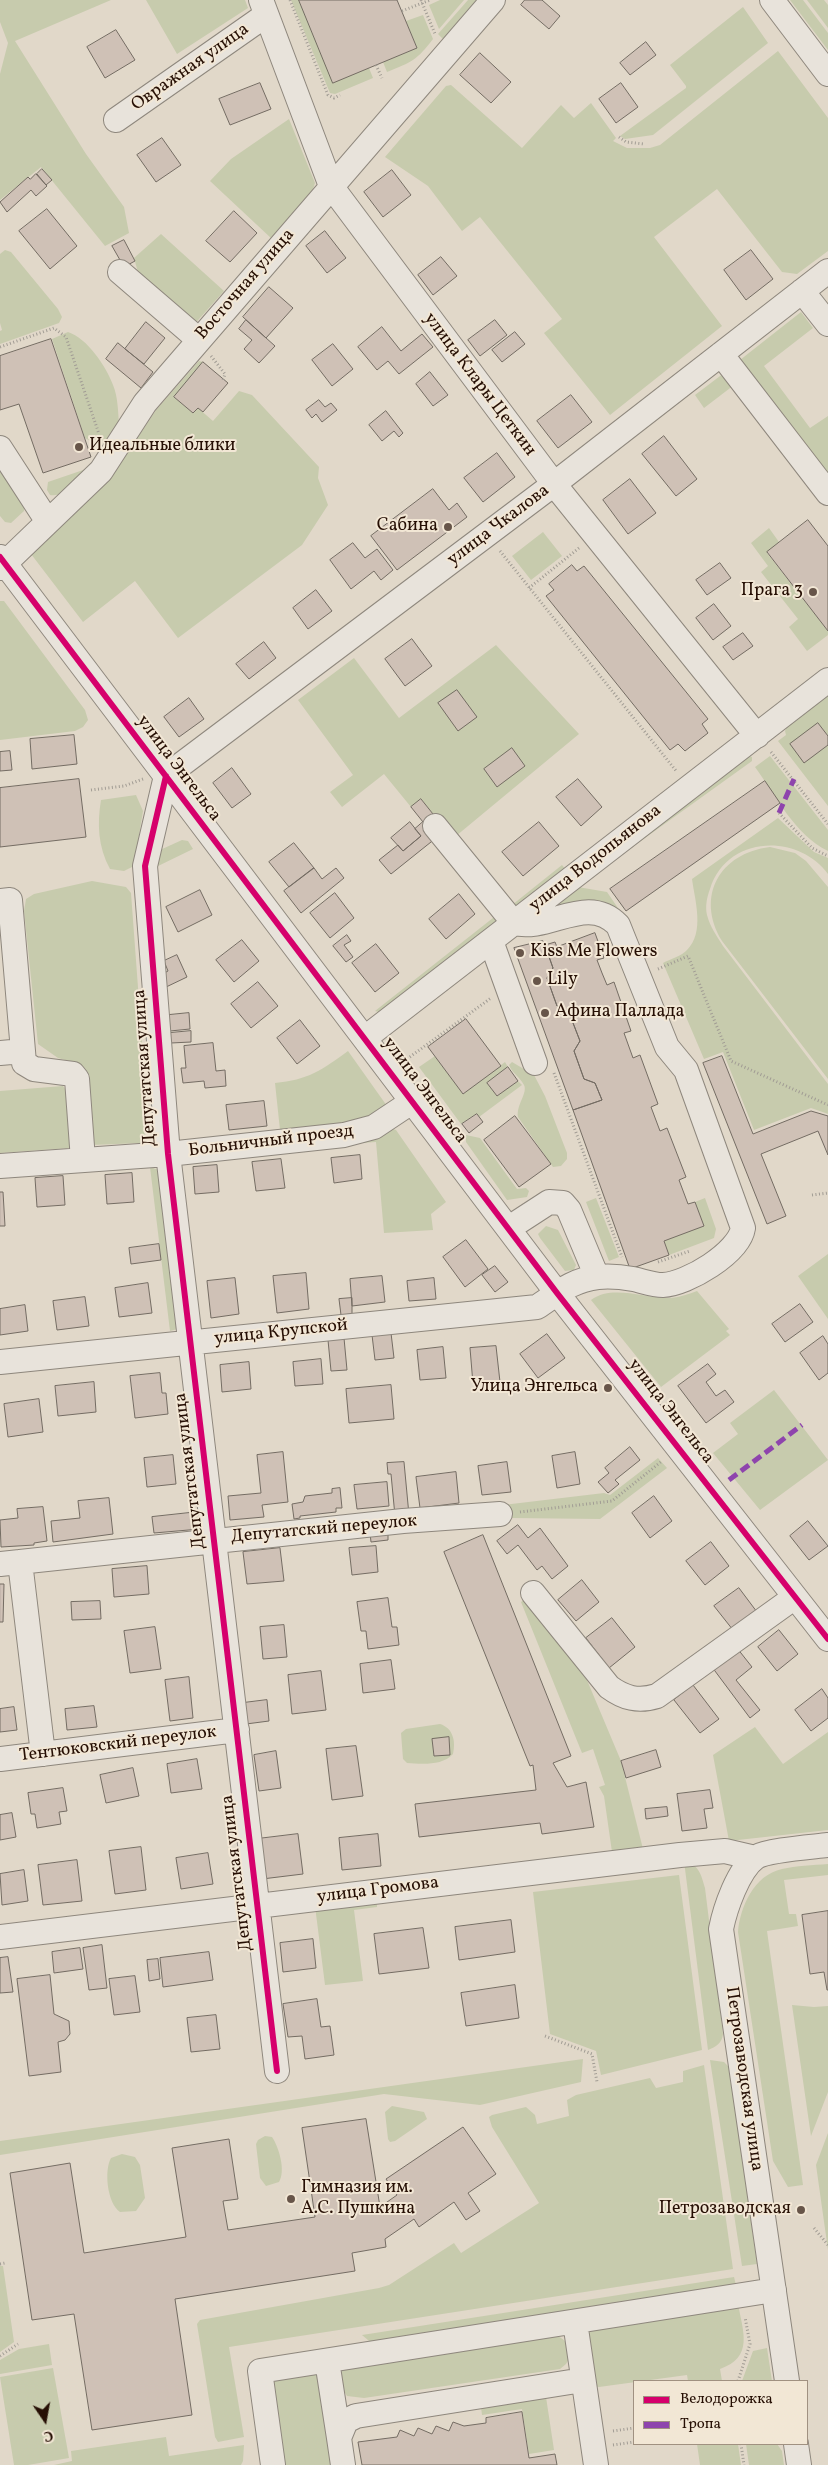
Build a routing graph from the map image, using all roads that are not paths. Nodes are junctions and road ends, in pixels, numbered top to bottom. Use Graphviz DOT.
graph roads {
  1 [pos="494,0"];
  2 [pos="772,0"];
  3 [pos="263,8"];
  4 [pos="828,74"];
  5 [pos="116,120"];
  6 [pos="331,186"];
  7 [pos="828,271"];
  8 [pos="120,272"];
  9 [pos="802,291"];
  10 [pos="828,324"];
  11 [pos="199,340"];
  12 [pos="721,354"];
  13 [pos="0,448"];
  14 [pos="554,484"];
  15 [pos="828,493"];
  16 [pos="48,522"];
  17 [pos="2,563"];
  18 [pos="828,680"];
  19 [pos="757,736"];
  20 [pos="157,777"];
  21 [pos="435,826"];
  22 [pos="0,901"];
  23 [pos="514,923"];
  24 [pos="491,941"];
  25 [pos="365,1038"];
  26 [pos="23,1051"];
  27 [pos="0,1053"];
  28 [pos="535,1063"];
  29 [pos="414,1101"];
  30 [pos="168,1154"];
  31 [pos="83,1160"];
  32 [pos="0,1166"];
  33 [pos="509,1228"];
  34 [pos="597,1278"];
  35 [pos="557,1293"];
  36 [pos="190,1342"];
  37 [pos="0,1362"];
  38 [pos="500,1514"];
  39 [pos="214,1541"];
  40 [pos="10,1563"];
  41 [pos="533,1593"];
  42 [pos="795,1597"];
  43 [pos="828,1639"];
  44 [pos="237,1730"];
  45 [pos="43,1754"];
  46 [pos="0,1759"];
  47 [pos="828,1845"];
  48 [pos="755,1858"];
  49 [pos="257,1905"];
  50 [pos="0,1937"];
  51 [pos="277,2071"];
  52 [pos="774,2290"];
  53 [pos="575,2322"];
  54 [pos="327,2361"];
  55 [pos="583,2380"];
  56 [pos="787,2380"];
  57 [pos="339,2438"];
  58 [pos="796,2445"];
  59 [pos="273,2465"];
  60 [pos="343,2465"];
  61 [pos="596,2465"];
  62 [pos="798,2465"];
  1 -- 6 [label="street, Восточная улица"];
  2 -- 4 [label="street"];
  3 -- 5 [label="street, Овражная улица"];
  3 -- 6 [label="street, улица Клары Цеткин"];
  6 -- 11 [label="street, Восточная улица"];
  6 -- 14 [label="street, улица Клары Цеткин"];
  7 -- 9 [label="street, улица Чкалова"];
  8 -- 11 [label="street"];
  9 -- 10 [label="street"];
  9 -- 12 [label="street, улица Чкалова"];
  11 -- 16 [label="street, Восточная улица"];
  12 -- 14 [label="street, улица Чкалова"];
  12 -- 15 [label="street"];
  13 -- 16 [label="street"];
  14 -- 19 [label="street, улица Клары Цеткин"];
  14 -- 20 [label="street, улица Чкалова"];
  16 -- 17 [label="street, Восточная улица"];
  17 -- 20 [label="street, улица Энгельса"];
  18 -- 19 [label="street, улица Водопьянова"];
  19 -- 23 [label="street, улица Водопьянова"];
  20 -- 25 [label="street, улица Энгельса"];
  20 -- 30 [label="street, Депутатская улица"];
  21 -- 23 [label="street"];
  22 -- 26 [label="street"];
  23 -- 24 [label="street, улица Водопьянова"];
  23 -- 34 [label="street, улица Крупской"];
  24 -- 25 [label="street, улица Водопьянова"];
  24 -- 28 [label="street"];
  25 -- 29 [label="street, улица Энгельса"];
  26 -- 27 [label="street"];
  26 -- 31 [label="street"];
  29 -- 30 [label="street, Больничный проезд"];
  29 -- 33 [label="street, улица Энгельса"];
  30 -- 31 [label="street, Больничный проезд"];
  30 -- 36 [label="street, Депутатская улица"];
  31 -- 32 [label="street, Больничный проезд"];
  33 -- 34 [label="street"];
  33 -- 35 [label="street, улица Энгельса"];
  34 -- 35 [label="street, улица Крупской"];
  35 -- 36 [label="street, улица Крупской"];
  35 -- 42 [label="street, улица Энгельса"];
  36 -- 37 [label="street, улица Крупской"];
  36 -- 39 [label="street, Депутатская улица"];
  38 -- 39 [label="street, Депутатский переулок"];
  39 -- 40 [label="street, Депутатский переулок"];
  39 -- 44 [label="street, Депутатская улица"];
  40 -- 45 [label="street"];
  41 -- 42 [label="street"];
  42 -- 43 [label="street, улица Энгельса"];
  44 -- 45 [label="street, Тентюковский переулок"];
  44 -- 49 [label="street, Депутатская улица"];
  45 -- 46 [label="street, Тентюковский переулок"];
  47 -- 48 [label="street"];
  48 -- 49 [label="street, улица Громова"];
  48 -- 52 [label="street, Петрозаводская улица"];
  49 -- 50 [label="street, улица Громова"];
  49 -- 51 [label="street, Депутатская улица"];
  52 -- 53 [label="street"];
  52 -- 56 [label="street, Петрозаводская улица"];
  53 -- 54 [label="street"];
  53 -- 55 [label="street"];
  54 -- 57 [label="street"];
  54 -- 59 [label="street"];
  55 -- 57 [label="street"];
  55 -- 61 [label="street"];
  57 -- 60 [label="street"];
  58 -- 62 [label="street"];
}
